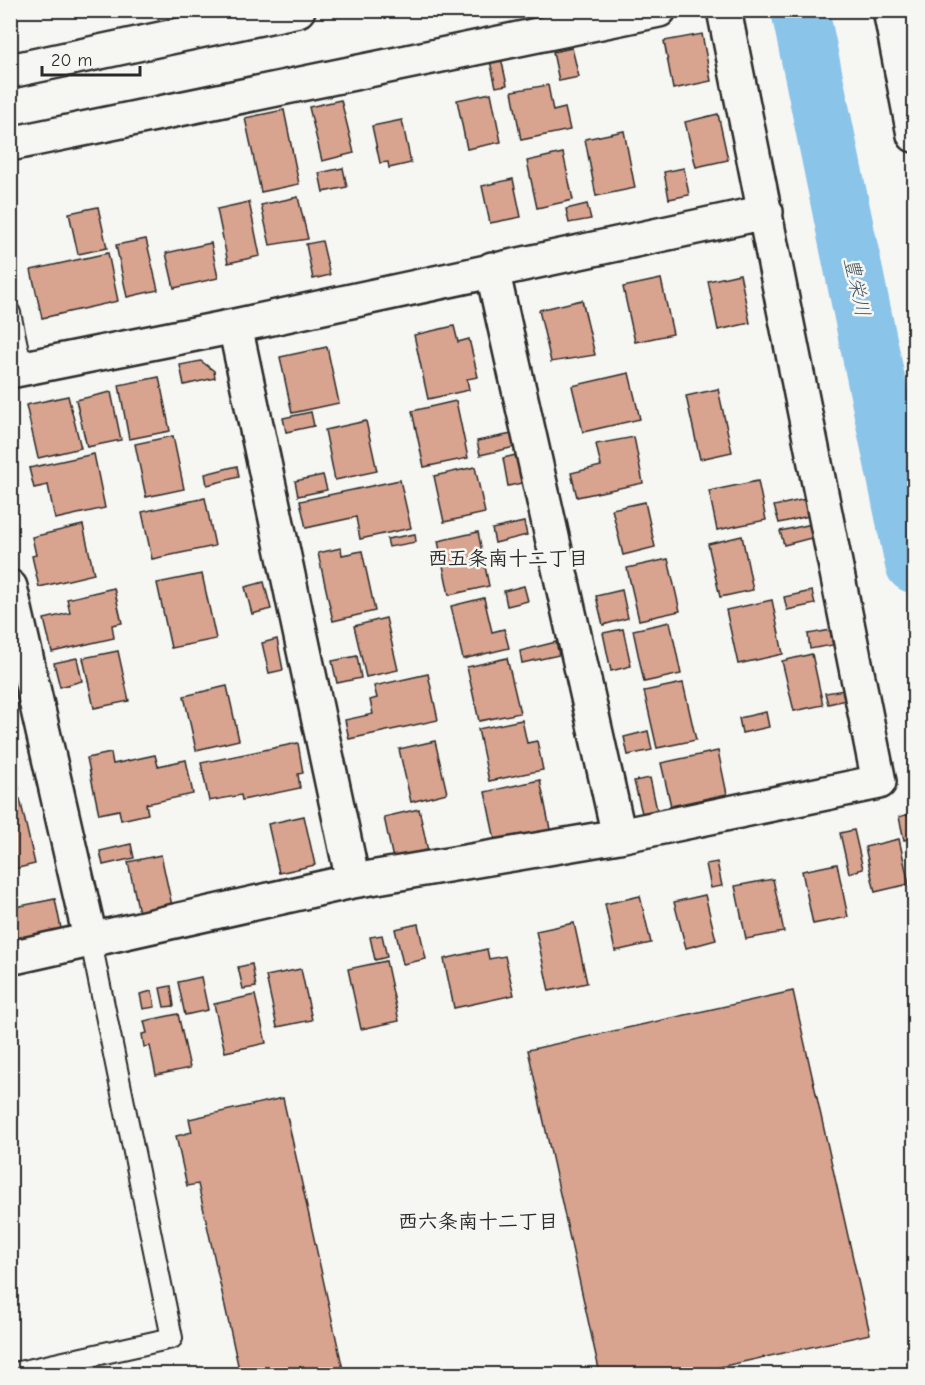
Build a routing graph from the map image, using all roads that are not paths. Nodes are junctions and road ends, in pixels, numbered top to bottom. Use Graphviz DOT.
graph roads {
  1 [pos="298,10"];
  2 [pos="659,10"];
  3 [pos="724,10"];
  4 [pos="890,10"];
  5 [pos="10,71"];
  6 [pos="909,75"];
  7 [pos="915,135"];
  8 [pos="10,144"];
  9 [pos="766,212"];
  10 [pos="492,269"];
  11 [pos="10,313"];
  12 [pos="235,326"];
  13 [pos="16,370"];
  14 [pos="10,586"];
  15 [pos="619,836"];
  16 [pos="353,881"];
  17 [pos="91,942"];
  18 [pos="10,958"];
  19 [pos="10,1374"];
  1 -- 5 [label="main road"];
  2 -- 8 [label="main road"];
  3 -- 9 [label="main road"];
  4 -- 6 [label="main road"];
  6 -- 7 [label="main road"];
  9 -- 10 [label="main road"];
  9 -- 15 [label="main road"];
  10 -- 12 [label="main road"];
  10 -- 15 [label="main road"];
  11 -- 13 [label="lane"];
  12 -- 13 [label="main road"];
  12 -- 16 [label="main road"];
  14 -- 17 [label="main road"];
  15 -- 16 [label="main road"];
  16 -- 17 [label="main road"];
  17 -- 18 [label="main road"];
  17 -- 19 [label="lane"];
}
